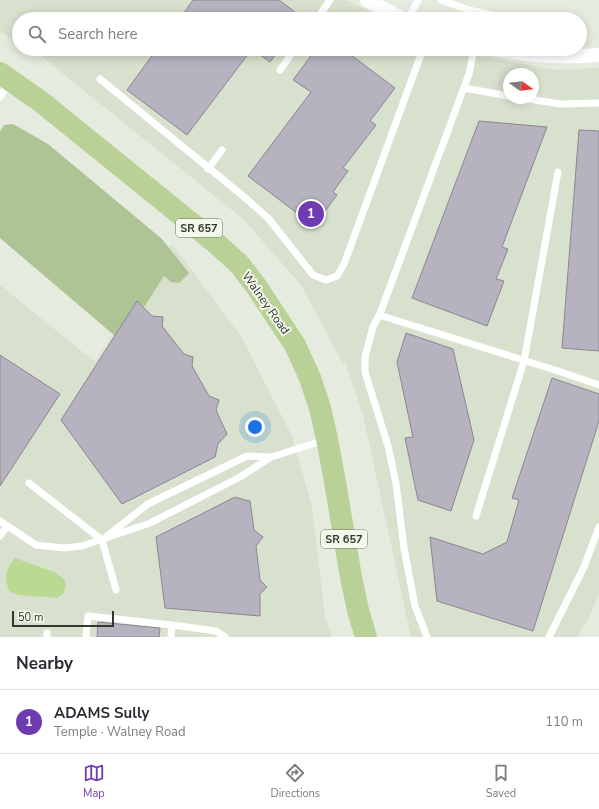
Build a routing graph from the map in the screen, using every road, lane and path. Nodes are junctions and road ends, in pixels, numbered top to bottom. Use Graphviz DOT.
graph roads {
  1 [pos="330,0"];
  2 [pos="367,0"];
  3 [pos="418,0"];
  4 [pos="441,0"];
  5 [pos="322,12"];
  6 [pos="390,12"];
  7 [pos="412,12"];
  8 [pos="478,12"];
  9 [pos="587,55"];
  10 [pos="290,56"];
  11 [pos="420,56"];
  12 [pos="473,56"];
  13 [pos="599,56"];
  14 [pos="280,70"];
  15 [pos="100,79"];
  16 [pos="3,83"];
  17 [pos="464,88"];
  18 [pos="503,95"];
  19 [pos="539,101"];
  20 [pos="599,103"];
  21 [pos="222,150"];
  22 [pos="208,169"];
  23 [pos="558,172"];
  24 [pos="379,315"];
  25 [pos="524,360"];
  26 [pos="599,385"];
  27 [pos="327,439"];
  28 [pos="271,457"];
  29 [pos="29,483"];
  30 [pos="476,516"];
  31 [pos="0,521"];
  32 [pos="7,526"];
  33 [pos="599,527"];
  34 [pos="0,536"];
  35 [pos="102,540"];
  36 [pos="116,590"];
  37 [pos="172,626"];
  38 [pos="86,637"];
  39 [pos="171,637"];
  40 [pos="225,637"];
  41 [pos="366,637"];
  42 [pos="427,637"];
  43 [pos="549,637"];
  1 -- 5 [label="lane"];
  2 -- 6 [label="street"];
  3 -- 7 [label="lane"];
  4 -- 8 [label="lane"];
  9 -- 13 [label="street"];
  10 -- 14 [label="lane"];
  11 -- 22 [label="lane"];
  12 -- 17 [label="lane"];
  15 -- 22 [label="lane"];
  16 -- 27 [label="main road, Walney Road / SR 657"];
  17 -- 18 [label="lane"];
  17 -- 24 [label="lane"];
  19 -- 20 [label="lane"];
  21 -- 22 [label="lane"];
  23 -- 25 [label="lane"];
  24 -- 25 [label="lane"];
  24 -- 42 [label="lane"];
  25 -- 26 [label="lane"];
  25 -- 30 [label="lane"];
  27 -- 28 [label="lane"];
  27 -- 41 [label="main road, Walney Road / SR 657"];
  28 -- 35 [label="lane"];
  28 -- 35 [label="lane"];
  29 -- 35 [label="lane"];
  31 -- 32 [label="lane"];
  32 -- 34 [label="lane"];
  32 -- 35 [label="lane"];
  33 -- 43 [label="lane"];
  35 -- 36 [label="lane"];
  37 -- 38 [label="lane"];
  37 -- 39 [label="lane"];
  37 -- 40 [label="lane"];
}
